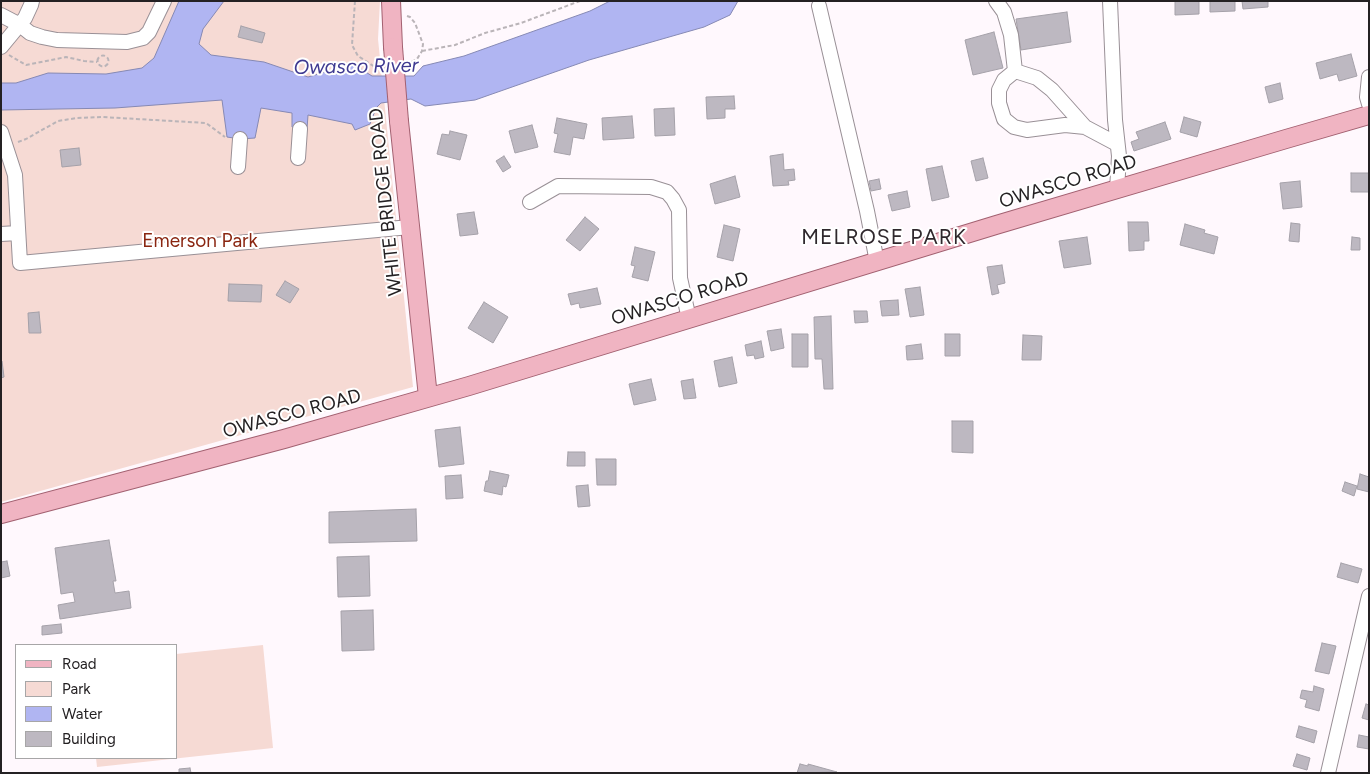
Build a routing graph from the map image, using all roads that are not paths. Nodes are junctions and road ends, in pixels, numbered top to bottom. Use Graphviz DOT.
graph roads {
  1 [pos="32,1"];
  2 [pos="164,1"];
  3 [pos="391,1"];
  4 [pos="996,1"];
  5 [pos="1110,1"];
  6 [pos="819,6"];
  7 [pos="1,15"];
  8 [pos="20,25"];
  9 [pos="3,49"];
  10 [pos="1014,71"];
  11 [pos="1369,77"];
  12 [pos="1369,104"];
  13 [pos="1369,115"];
  14 [pos="1085,127"];
  15 [pos="300,129"];
  16 [pos="1,132"];
  17 [pos="240,139"];
  18 [pos="1117,144"];
  19 [pos="298,158"];
  20 [pos="238,167"];
  21 [pos="1117,190"];
  22 [pos="530,202"];
  23 [pos="410,227"];
  24 [pos="18,233"];
  25 [pos="1,234"];
  26 [pos="877,262"];
  27 [pos="689,319"];
  28 [pos="428,398"];
  29 [pos="1,514"];
  30 [pos="1369,596"];
  31 [pos="1328,773"];
  1 -- 8 [label="street"];
  2 -- 8 [label="street"];
  3 -- 23 [label="main road, WHITE BRIDGE ROAD, bridge"];
  4 -- 10 [label="street"];
  5 -- 18 [label="street"];
  6 -- 26 [label="street"];
  7 -- 8 [label="street"];
  8 -- 9 [label="street"];
  10 -- 14 [label="street"];
  10 -- 14 [label="street"];
  11 -- 12 [label="street"];
  13 -- 21 [label="main road, OWASCO ROAD"];
  14 -- 18 [label="street"];
  15 -- 19 [label="street"];
  16 -- 24 [label="street"];
  17 -- 20 [label="street"];
  18 -- 21 [label="street"];
  21 -- 26 [label="main road, OWASCO ROAD"];
  22 -- 27 [label="street"];
  23 -- 24 [label="street"];
  23 -- 28 [label="main road, WHITE BRIDGE ROAD"];
  24 -- 25 [label="street"];
  26 -- 27 [label="main road, OWASCO ROAD"];
  27 -- 28 [label="main road, OWASCO ROAD"];
  28 -- 29 [label="main road, OWASCO ROAD"];
  30 -- 31 [label="street"];
}
